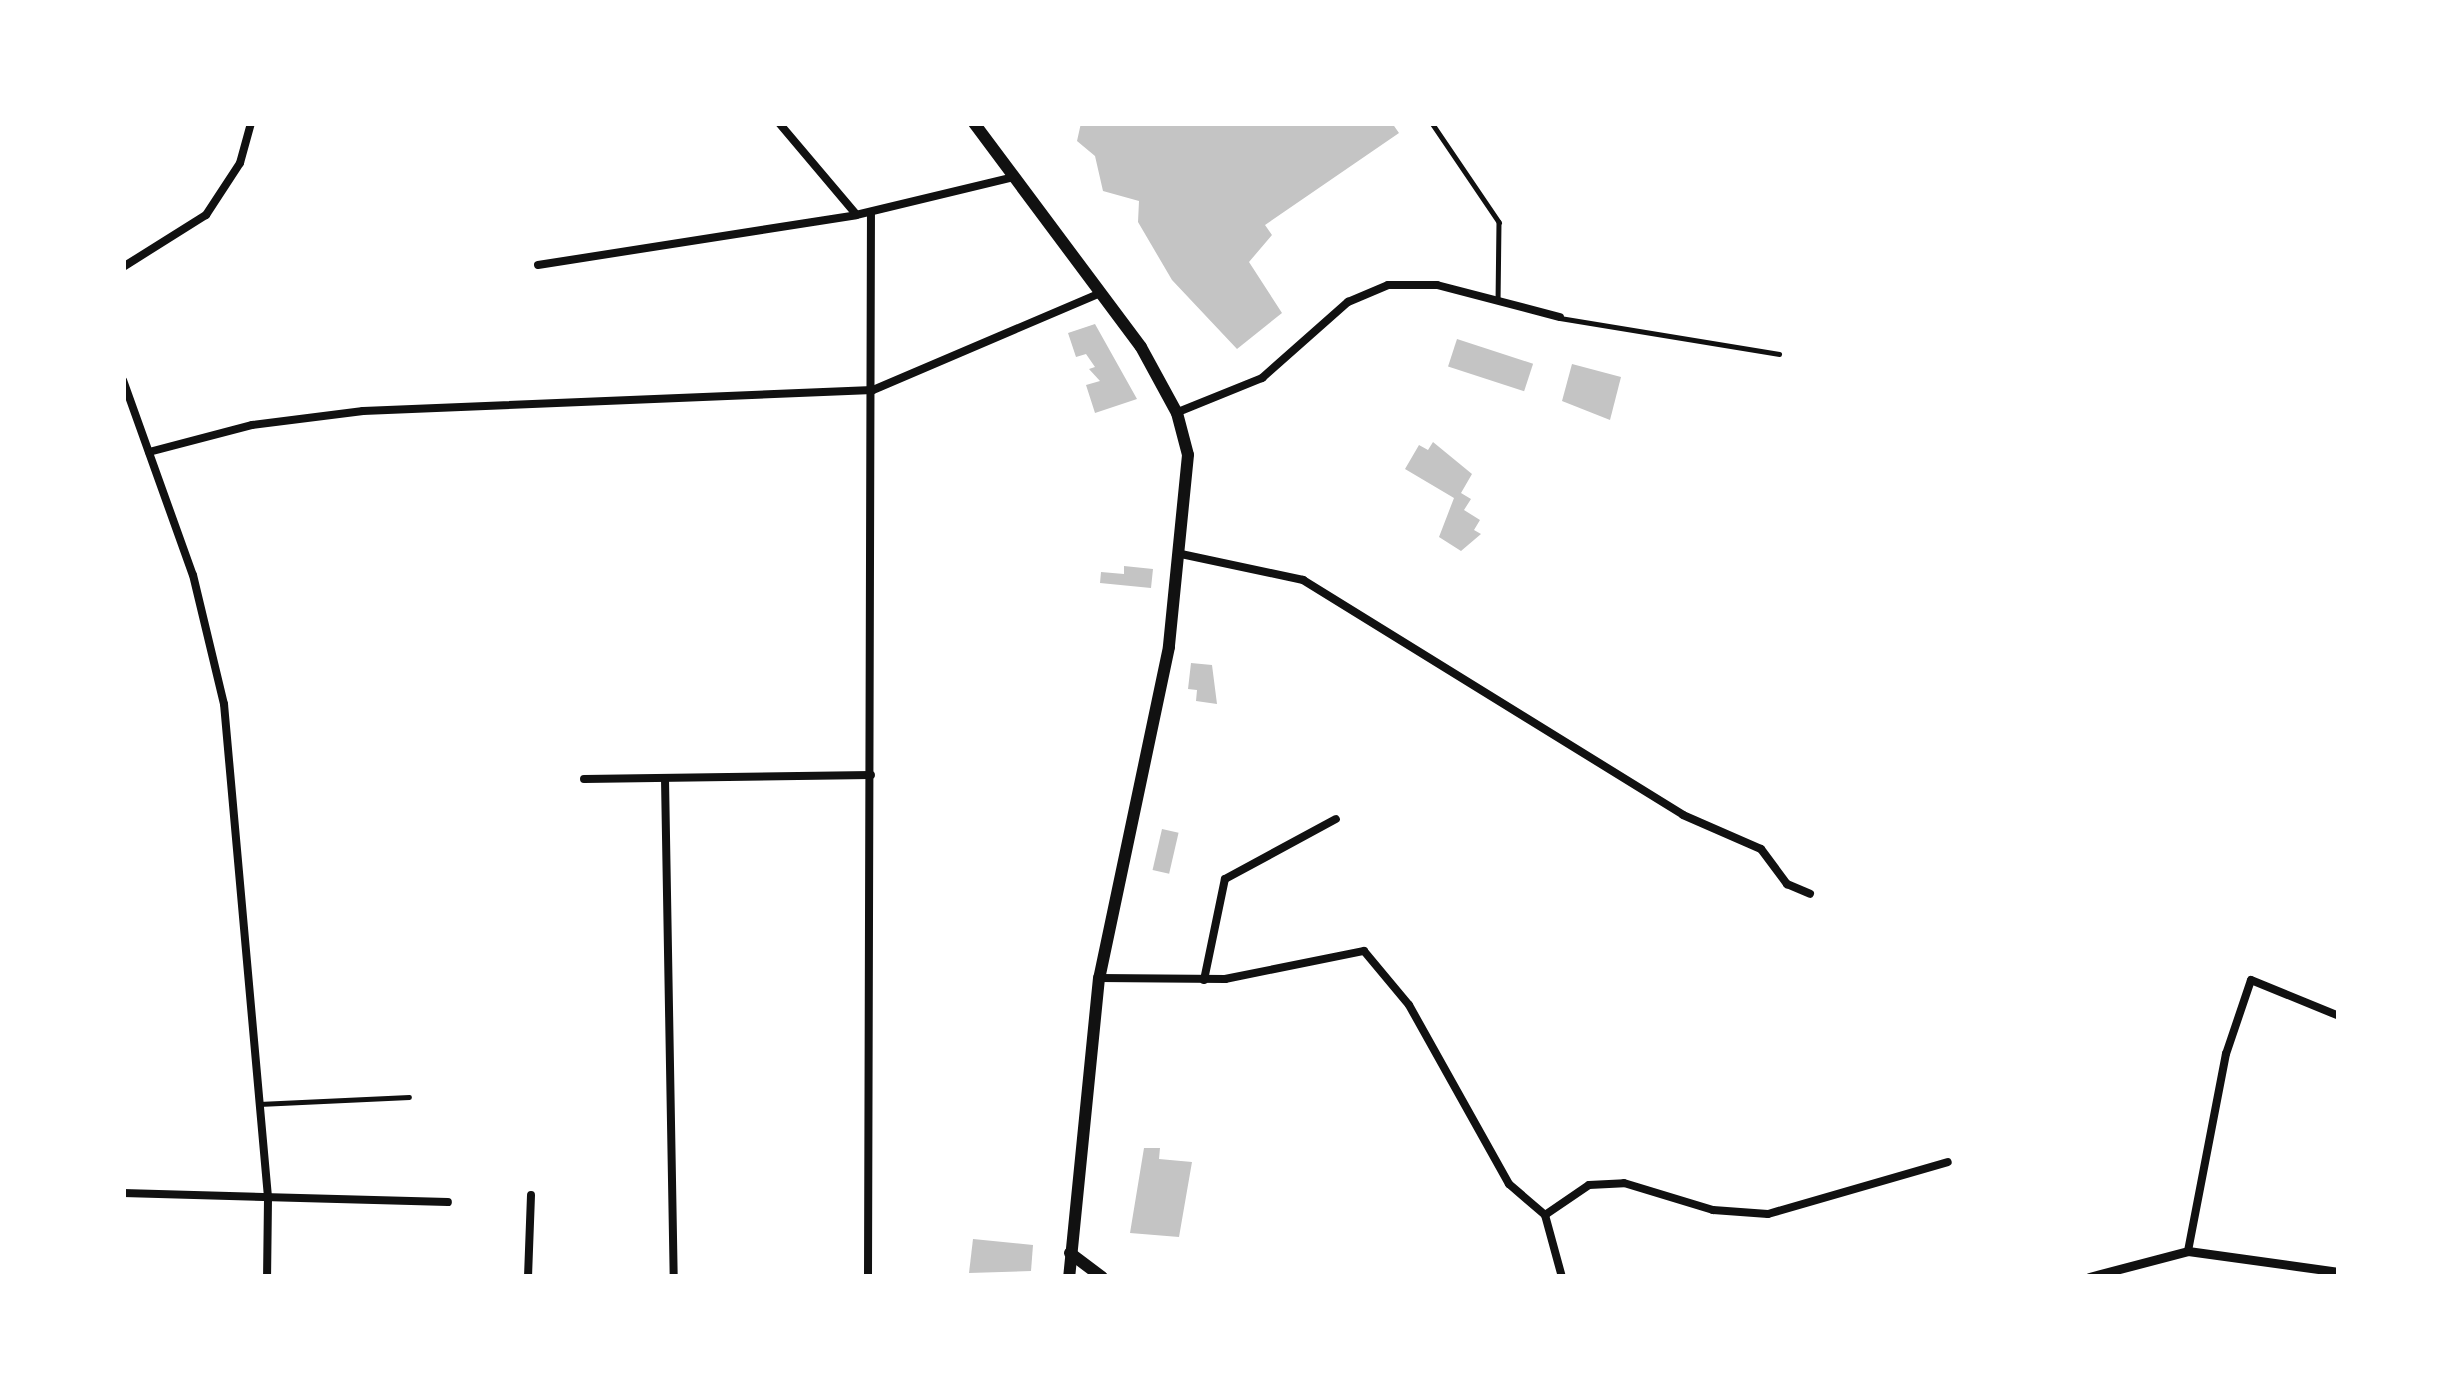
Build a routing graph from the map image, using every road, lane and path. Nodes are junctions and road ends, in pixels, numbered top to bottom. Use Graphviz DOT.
graph roads {
  1 [pos="251,123"];
  2 [pos="779,123"];
  3 [pos="974,123"];
  4 [pos="1432,123"];
  5 [pos="1015,176"];
  6 [pos="871,212"];
  7 [pos="856,214"];
  8 [pos="538,265"];
  9 [pos="123,267"];
  10 [pos="1102,293"];
  11 [pos="1498,298"];
  12 [pos="1559,317"];
  13 [pos="1779,355"];
  14 [pos="123,380"];
  15 [pos="873,390"];
  16 [pos="1177,412"];
  17 [pos="149,452"];
  18 [pos="1180,554"];
  19 [pos="871,775"];
  20 [pos="584,779"];
  21 [pos="665,779"];
  22 [pos="1336,819"];
  23 [pos="1810,894"];
  24 [pos="1099,978"];
  25 [pos="1204,980"];
  26 [pos="2339,1016"];
  27 [pos="409,1097"];
  28 [pos="259,1104"];
  29 [pos="1948,1162"];
  30 [pos="123,1193"];
  31 [pos="531,1195"];
  32 [pos="268,1199"];
  33 [pos="448,1202"];
  34 [pos="1545,1215"];
  35 [pos="2188,1251"];
  36 [pos="1070,1253"];
  37 [pos="2339,1273"];
  38 [pos="267,1277"];
  39 [pos="528,1277"];
  40 [pos="674,1277"];
  41 [pos="868,1277"];
  42 [pos="1069,1277"];
  43 [pos="1102,1277"];
  44 [pos="1562,1277"];
  45 [pos="2089,1277"];
  1 -- 9 [label="street"];
  2 -- 7 [label="street"];
  3 -- 5 [label="main road"];
  4 -- 11 [label="lane"];
  5 -- 6 [label="street"];
  5 -- 10 [label="main road"];
  6 -- 7 [label="street"];
  6 -- 15 [label="street"];
  7 -- 8 [label="street"];
  10 -- 15 [label="street"];
  10 -- 16 [label="main road"];
  11 -- 12 [label="street"];
  11 -- 16 [label="street"];
  12 -- 13 [label="lane"];
  14 -- 17 [label="street"];
  15 -- 17 [label="street"];
  15 -- 19 [label="street"];
  16 -- 18 [label="main road"];
  17 -- 28 [label="street"];
  18 -- 23 [label="street"];
  18 -- 24 [label="main road"];
  19 -- 21 [label="street"];
  19 -- 41 [label="street"];
  20 -- 21 [label="street"];
  21 -- 40 [label="street"];
  22 -- 25 [label="street"];
  24 -- 25 [label="street"];
  24 -- 36 [label="main road"];
  25 -- 34 [label="street"];
  26 -- 35 [label="street"];
  27 -- 28 [label="lane"];
  28 -- 32 [label="street"];
  29 -- 34 [label="street"];
  30 -- 32 [label="street"];
  31 -- 39 [label="street"];
  32 -- 33 [label="street"];
  32 -- 38 [label="street"];
  34 -- 44 [label="street"];
  35 -- 37 [label="street"];
  35 -- 45 [label="street"];
  36 -- 42 [label="main road"];
  36 -- 43 [label="main road"];
}
